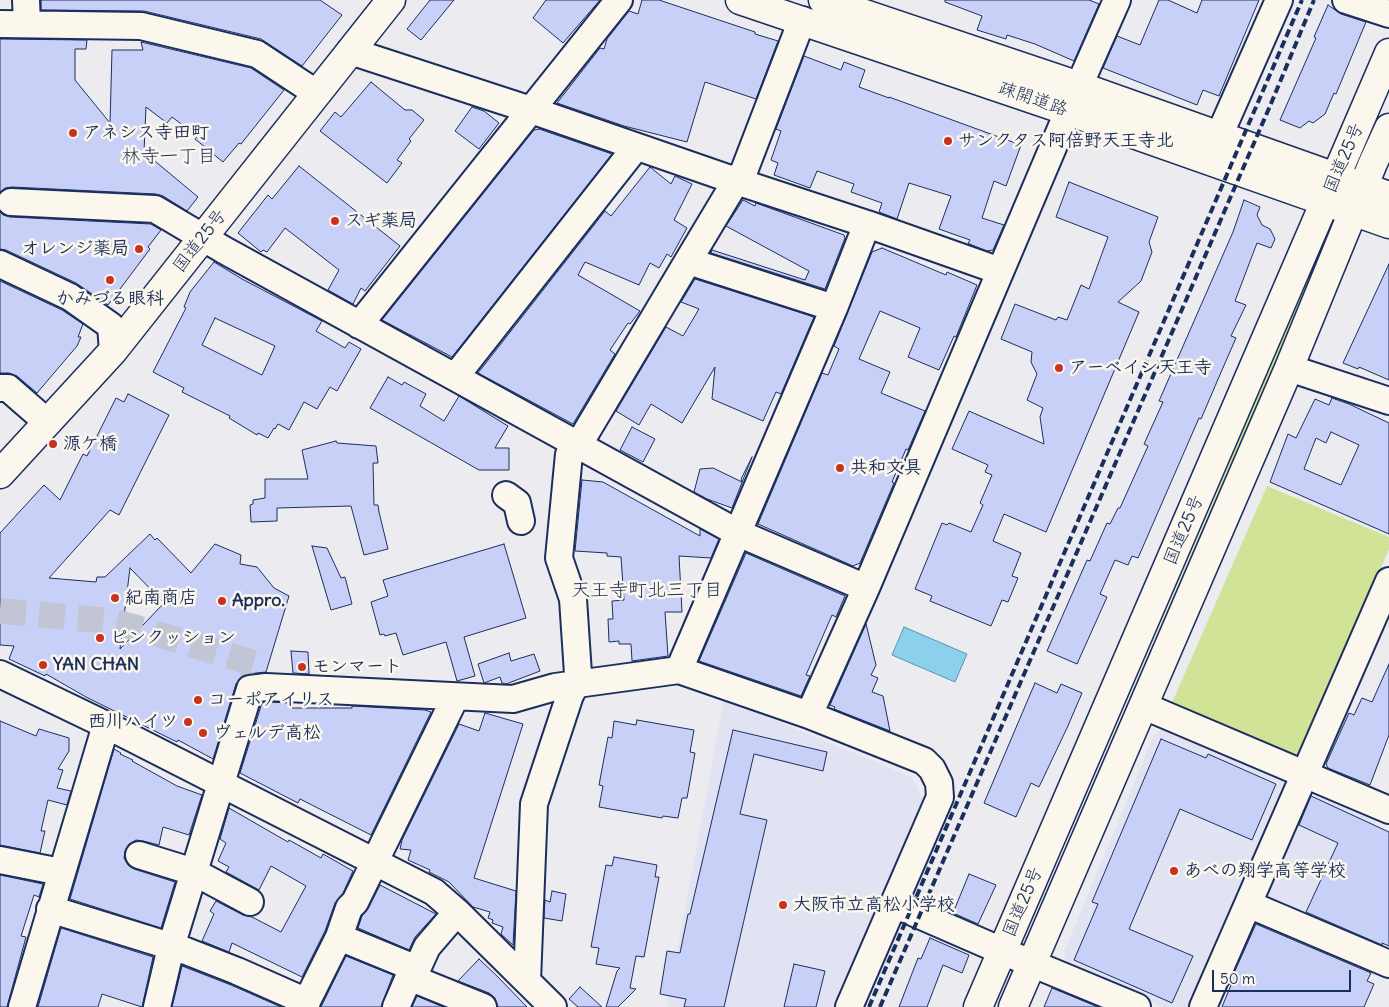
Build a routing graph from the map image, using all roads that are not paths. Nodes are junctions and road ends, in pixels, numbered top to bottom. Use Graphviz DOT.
graph roads {
  1 [pos="391,0"];
  2 [pos="618,0"];
  3 [pos="740,0"];
  4 [pos="823,0"];
  5 [pos="1117,0"];
  6 [pos="1279,0"];
  7 [pos="1346,0"];
  8 [pos="26,12"];
  9 [pos="1389,14"];
  10 [pos="802,20"];
  11 [pos="0,24"];
  12 [pos="350,50"];
  13 [pos="1389,53"];
  14 [pos="1079,86"];
  15 [pos="316,93"];
  16 [pos="531,110"];
  17 [pos="1068,111"];
  18 [pos="1389,128"];
  19 [pos="1219,136"];
  20 [pos="636,147"];
  21 [pos="736,181"];
  22 [pos="1331,190"];
  23 [pos="1389,196"];
  24 [pos="1359,199"];
  25 [pos="11,202"];
  26 [pos="867,224"];
  27 [pos="1389,224"];
  28 [pos="203,237"];
  29 [pos="688,261"];
  30 [pos="0,264"];
  31 [pos="1000,271"];
  32 [pos="834,308"];
  33 [pos="359,325"];
  34 [pos="113,350"];
  35 [pos="1289,368"];
  36 [pos="455,378"];
  37 [pos="0,388"];
  38 [pos="1389,400"];
  39 [pos="47,422"];
  40 [pos="578,444"];
  41 [pos="0,474"];
  42 [pos="506,495"];
  43 [pos="522,521"];
  44 [pos="738,533"];
  45 [pos="1389,581"];
  46 [pos="866,588"];
  47 [pos="679,670"];
  48 [pos="0,674"];
  49 [pos="576,684"];
  50 [pos="452,697"];
  51 [pos="1144,706"];
  52 [pos="809,715"];
  53 [pos="106,725"];
  54 [pos="1305,774"];
  55 [pos="222,783"];
  56 [pos="1389,810"];
  57 [pos="138,855"];
  58 [pos="0,860"];
  59 [pos="374,861"];
  60 [pos="61,872"];
  61 [pos="194,872"];
  62 [pos="250,902"];
  63 [pos="894,904"];
  64 [pos="1248,904"];
  65 [pos="50,910"];
  66 [pos="457,912"];
  67 [pos="339,937"];
  68 [pos="171,947"];
  69 [pos="1002,951"];
  70 [pos="1032,963"];
  71 [pos="1389,964"];
  72 [pos="413,973"];
  73 [pos="540,998"];
  74 [pos="305,1004"];
  75 [pos="22,1007"];
  76 [pos="156,1007"];
  77 [pos="396,1007"];
  78 [pos="483,1007"];
  79 [pos="849,1007"];
  80 [pos="978,1007"];
  81 [pos="1013,1007"];
  82 [pos="1137,1007"];
  83 [pos="1203,1007"];
  1 -- 12 [label="main road, 国道25号"];
  2 -- 16 [label="street"];
  3 -- 10 [label="main road, 疎開道路"];
  4 -- 14 [label="main road, 疎開道路"];
  5 -- 14 [label="street"];
  6 -- 19 [label="street"];
  7 -- 9 [label="street"];
  8 -- 11 [label="street"];
  8 -- 15 [label="street"];
  10 -- 17 [label="main road, 疎開道路"];
  10 -- 21 [label="street"];
  12 -- 15 [label="main road, 国道25号"];
  12 -- 16 [label="street"];
  13 -- 22 [label="main road, 国道25号"];
  14 -- 17 [label="street"];
  14 -- 19 [label="main road, 疎開道路"];
  15 -- 28 [label="main road, 国道25号"];
  16 -- 20 [label="street"];
  16 -- 33 [label="street"];
  17 -- 22 [label="main road, 疎開道路"];
  17 -- 31 [label="street"];
  18 -- 24 [label="main road, 国道25号"];
  19 -- 22 [label="main road, 疎開道路"];
  20 -- 21 [label="street"];
  20 -- 36 [label="street"];
  21 -- 26 [label="street"];
  21 -- 29 [label="street"];
  22 -- 24 [label="main road"];
  22 -- 69 [label="main road, 国道25号"];
  23 -- 24 [label="main road"];
  24 -- 27 [label="main road"];
  24 -- 35 [label="main road, 国道25号"];
  25 -- 28 [label="street"];
  26 -- 31 [label="street"];
  26 -- 32 [label="street"];
  28 -- 33 [label="street"];
  28 -- 34 [label="main road, 国道25号"];
  29 -- 32 [label="street"];
  29 -- 40 [label="street"];
  30 -- 34 [label="street"];
  31 -- 46 [label="street"];
  32 -- 44 [label="street"];
  33 -- 36 [label="street"];
  34 -- 39 [label="main road, 国道25号"];
  35 -- 38 [label="street"];
  35 -- 51 [label="main road, 国道25号"];
  36 -- 40 [label="street"];
  37 -- 39 [label="street"];
  39 -- 41 [label="main road, 国道25号"];
  40 -- 44 [label="street"];
  40 -- 49 [label="street"];
  42 -- 43 [label="street"];
  44 -- 46 [label="street"];
  44 -- 47 [label="street"];
  45 -- 54 [label="street"];
  46 -- 52 [label="street"];
  47 -- 49 [label="street"];
  47 -- 52 [label="street"];
  48 -- 53 [label="street"];
  49 -- 50 [label="street"];
  49 -- 73 [label="street"];
  50 -- 55 [label="street"];
  50 -- 59 [label="street"];
  51 -- 54 [label="street"];
  51 -- 70 [label="main road, 国道25号"];
  52 -- 63 [label="street"];
  53 -- 55 [label="street"];
  53 -- 60 [label="street"];
  54 -- 56 [label="street"];
  54 -- 64 [label="street"];
  55 -- 59 [label="street"];
  55 -- 61 [label="street"];
  57 -- 61 [label="street"];
  58 -- 60 [label="street"];
  59 -- 66 [label="street"];
  59 -- 67 [label="street"];
  60 -- 65 [label="street"];
  61 -- 62 [label="street"];
  61 -- 68 [label="street"];
  63 -- 69 [label="street"];
  63 -- 79 [label="street"];
  64 -- 71 [label="street"];
  64 -- 83 [label="street"];
  65 -- 68 [label="street"];
  65 -- 75 [label="street"];
  66 -- 72 [label="street"];
  66 -- 73 [label="street"];
  67 -- 72 [label="street"];
  67 -- 74 [label="street"];
  68 -- 74 [label="street"];
  68 -- 76 [label="street"];
  69 -- 70 [label="street"];
  69 -- 80 [label="main road, 国道25号"];
  70 -- 81 [label="main road, 国道25号"];
  70 -- 82 [label="street"];
  72 -- 77 [label="street"];
  72 -- 78 [label="street"];
}
